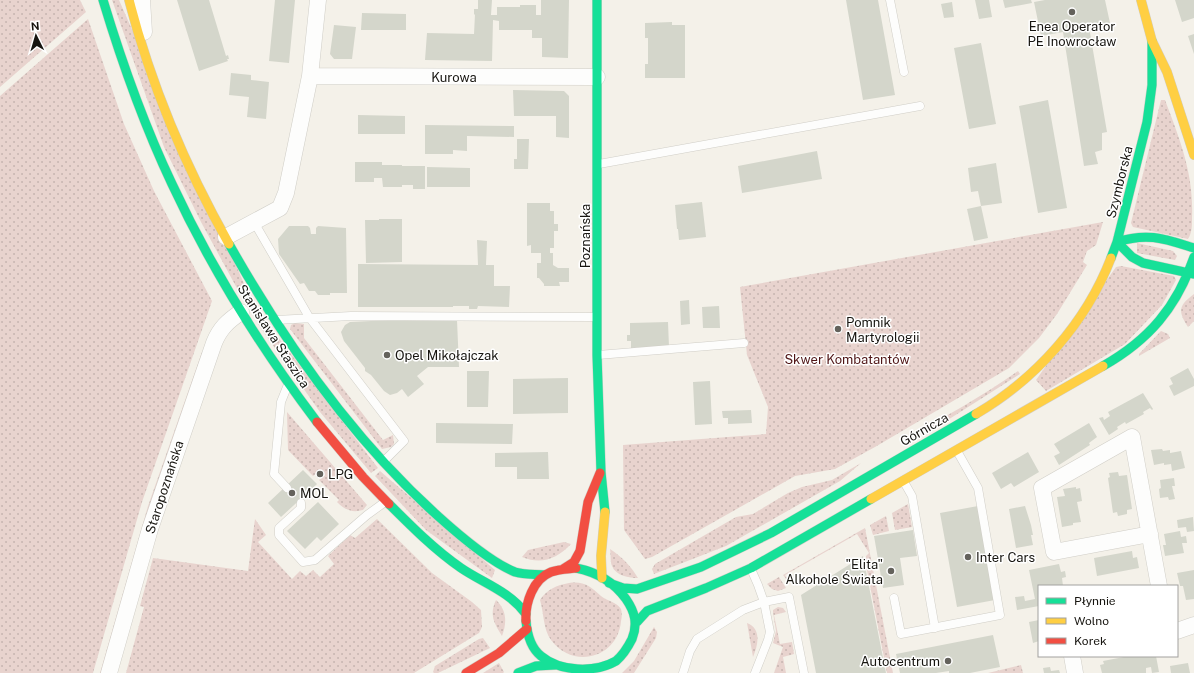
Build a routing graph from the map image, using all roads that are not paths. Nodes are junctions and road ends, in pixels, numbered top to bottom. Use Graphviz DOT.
graph roads {
  1 [pos="103,0"];
  2 [pos="129,0"];
  3 [pos="142,0"];
  4 [pos="318,0"];
  5 [pos="597,0"];
  6 [pos="890,0"];
  7 [pos="1141,0"];
  8 [pos="1152,41"];
  9 [pos="146,57"];
  10 [pos="904,72"];
  11 [pos="310,76"];
  12 [pos="597,77"];
  13 [pos="920,106"];
  14 [pos="1194,155"];
  15 [pos="598,164"];
  16 [pos="254,222"];
  17 [pos="226,237"];
  18 [pos="1117,242"];
  19 [pos="1194,248"];
  20 [pos="1194,257"];
  21 [pos="1191,274"];
  22 [pos="241,312"];
  23 [pos="309,317"];
  24 [pos="597,317"];
  25 [pos="274,320"];
  26 [pos="744,343"];
  27 [pos="597,355"];
  28 [pos="288,384"];
  29 [pos="956,451"];
  30 [pos="382,463"];
  31 [pos="601,472"];
  32 [pos="904,481"];
  33 [pos="287,488"];
  34 [pos="386,501"];
  35 [pos="301,503"];
  36 [pos="1150,534"];
  37 [pos="751,568"];
  38 [pos="562,569"];
  39 [pos="545,575"];
  40 [pos="606,580"];
  41 [pos="1159,585"];
  42 [pos="894,598"];
  43 [pos="764,602"];
  44 [pos="526,614"];
  45 [pos="637,622"];
  46 [pos="1194,625"];
  47 [pos="935,628"];
  48 [pos="527,629"];
  49 [pos="1178,631"];
  50 [pos="1072,657"];
  51 [pos="613,663"];
  52 [pos="555,665"];
  53 [pos="572,672"];
  54 [pos="109,673"];
  55 [pos="466,673"];
  56 [pos="518,673"];
  57 [pos="607,673"];
  58 [pos="683,673"];
  59 [pos="755,673"];
  60 [pos="804,673"];
  61 [pos="1075,673"];
  1 -- 22 [label="street, Stanisława Staszica"];
  2 -- 9 [label="street, Stanisława Staszica"];
  3 -- 9 [label="street"];
  4 -- 11 [label="street"];
  5 -- 12 [label="street, Poznańska"];
  6 -- 10 [label="lane"];
  7 -- 8 [label="street, Szymborska"];
  8 -- 14 [label="street, Szymborska"];
  8 -- 18 [label="street, Szymborska"];
  9 -- 17 [label="street, Stanisława Staszica"];
  11 -- 12 [label="street, Kurowa"];
  11 -- 16 [label="street"];
  12 -- 15 [label="street, Poznańska"];
  13 -- 15 [label="lane"];
  15 -- 24 [label="street, Poznańska"];
  16 -- 17 [label="street"];
  16 -- 23 [label="lane"];
  17 -- 25 [label="street, Stanisława Staszica"];
  18 -- 19 [label="street"];
  18 -- 21 [label="street"];
  18 -- 40 [label="street, Górnicza"];
  20 -- 21 [label="street"];
  21 -- 29 [label="street"];
  22 -- 28 [label="street, Stanisława Staszica"];
  22 -- 54 [label="street, Staropoznańska"];
  23 -- 24 [label="lane"];
  23 -- 25 [label="lane"];
  23 -- 30 [label="lane"];
  24 -- 27 [label="street, Poznańska"];
  25 -- 30 [label="street, Stanisława Staszica"];
  26 -- 27 [label="lane"];
  27 -- 31 [label="street, Poznańska"];
  28 -- 33 [label="lane"];
  28 -- 34 [label="street, Stanisława Staszica"];
  29 -- 32 [label="street"];
  29 -- 47 [label="lane"];
  30 -- 39 [label="street, Stanisława Staszica"];
  31 -- 38 [label="street, Poznańska"];
  31 -- 40 [label="street, Poznańska"];
  32 -- 37 [label="street"];
  32 -- 47 [label="lane"];
  34 -- 35 [label="lane"];
  34 -- 44 [label="street, Stanisława Staszica"];
  36 -- 36 [label="street"];
  36 -- 41 [label="street"];
  37 -- 43 [label="lane"];
  37 -- 45 [label="street"];
  38 -- 39 [label="street"];
  38 -- 40 [label="street"];
  39 -- 44 [label="street"];
  40 -- 45 [label="street"];
  42 -- 47 [label="lane"];
  43 -- 58 [label="lane"];
  43 -- 59 [label="lane"];
  43 -- 60 [label="lane"];
  44 -- 48 [label="street"];
  45 -- 51 [label="street"];
  46 -- 49 [label="street"];
  48 -- 52 [label="street"];
  48 -- 55 [label="street"];
  50 -- 61 [label="street"];
  51 -- 53 [label="street"];
  51 -- 57 [label="street"];
  52 -- 53 [label="street"];
  52 -- 56 [label="street"];
}
